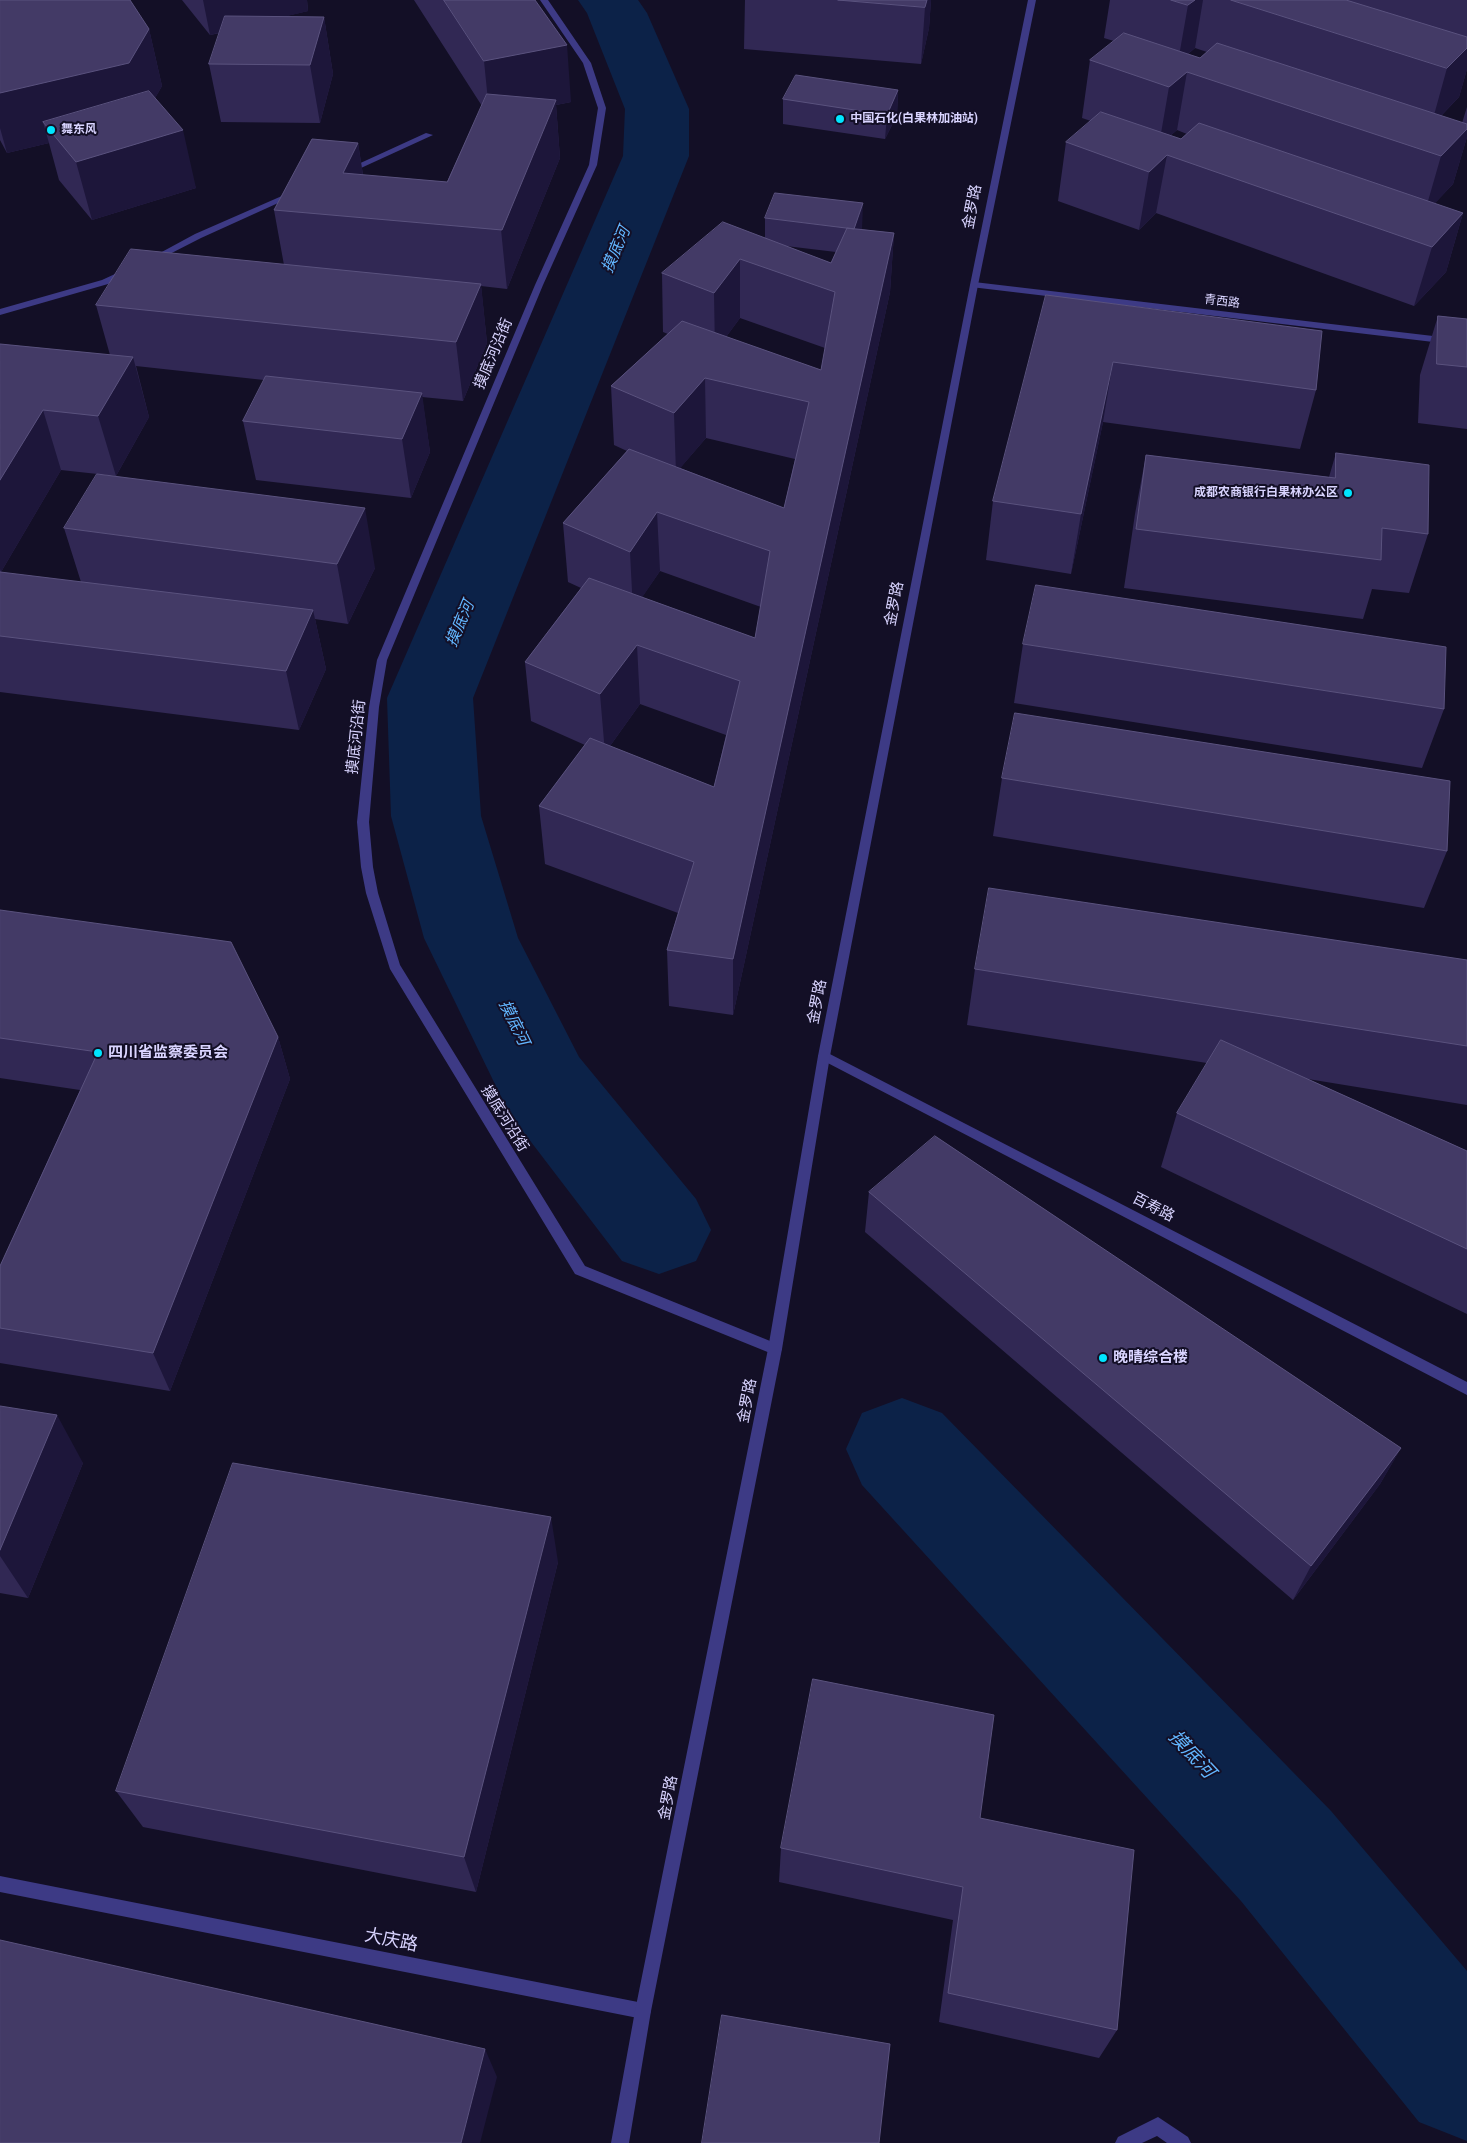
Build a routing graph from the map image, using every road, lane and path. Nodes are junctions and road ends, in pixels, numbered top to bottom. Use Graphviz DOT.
graph roads {
  1 [pos="544,0"];
  2 [pos="1032,0"];
  3 [pos="429,135"];
  4 [pos="340,174"];
  5 [pos="305,190"];
  6 [pos="974,286"];
  7 [pos="0,312"];
  8 [pos="1467,343"];
  9 [pos="824,1056"];
  10 [pos="775,1349"];
  11 [pos="1467,1389"];
  12 [pos="0,1884"];
  13 [pos="643,2011"];
  14 [pos="620,2143"];
  15 [pos="1124,2143"];
  16 [pos="1182,2143"];
  1 -- 10 [label="street, 摸底河沿街"];
  2 -- 6 [label="street, 金罗路"];
  3 -- 4 [label="street"];
  5 -- 7 [label="street"];
  6 -- 8 [label="street, 青西路"];
  6 -- 9 [label="street, 金罗路"];
  9 -- 10 [label="street, 金罗路"];
  9 -- 11 [label="street, 百寿路"];
  10 -- 13 [label="street, 金罗路"];
  12 -- 13 [label="street, 大庆路"];
  13 -- 14 [label="street"];
  15 -- 16 [label="street"];
}
